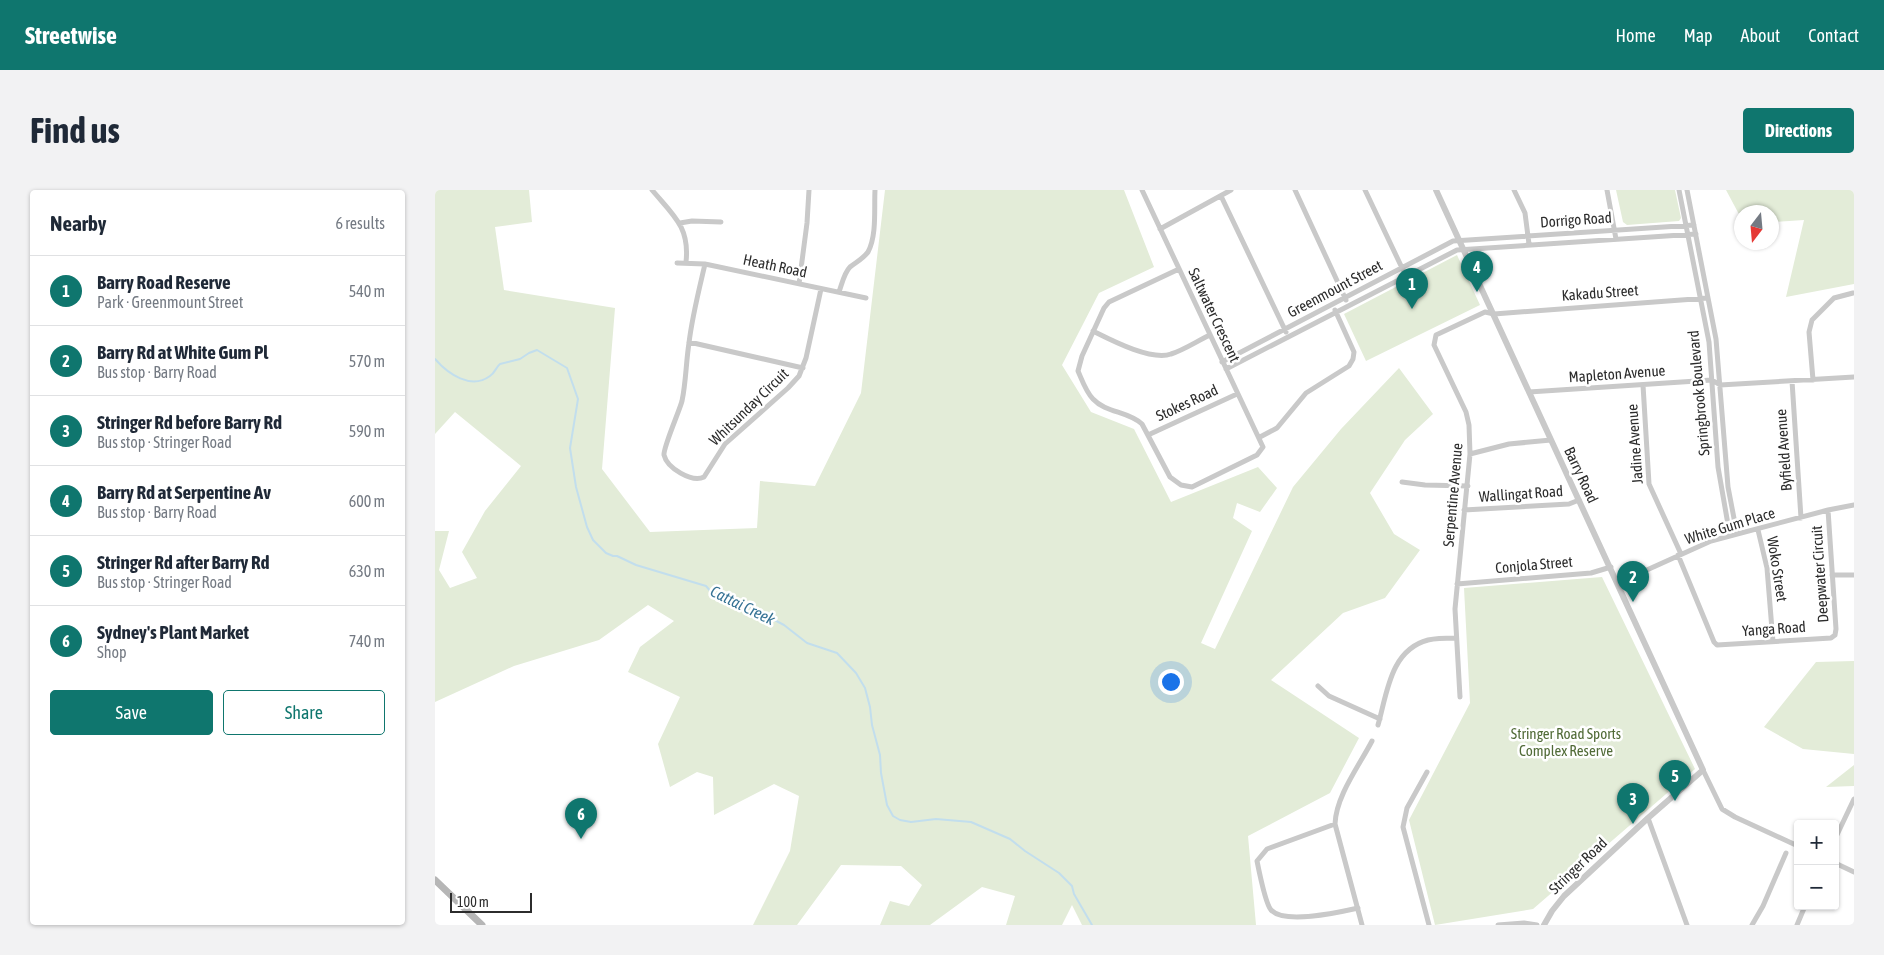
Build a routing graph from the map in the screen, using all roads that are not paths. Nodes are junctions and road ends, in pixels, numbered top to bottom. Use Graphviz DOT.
graph roads {
  1 [pos="652,190"];
  2 [pos="809,190"];
  3 [pos="875,190"];
  4 [pos="1142,190"];
  5 [pos="1231,190"];
  6 [pos="1295,190"];
  7 [pos="1365,190"];
  8 [pos="1436,190"];
  9 [pos="1514,190"];
  10 [pos="1607,190"];
  11 [pos="1679,190"];
  12 [pos="1687,190"];
  13 [pos="1221,196"];
  14 [pos="721,222"];
  15 [pos="680,223"];
  16 [pos="1694,225"];
  17 [pos="1686,226"];
  18 [pos="1160,230"];
  19 [pos="1615,230"];
  20 [pos="1696,234"];
  21 [pos="1688,235"];
  22 [pos="1528,236"];
  23 [pos="1616,239"];
  24 [pos="1460,242"];
  25 [pos="1529,244"];
  26 [pos="1463,249"];
  27 [pos="686,262"];
  28 [pos="677,263"];
  29 [pos="705,264"];
  30 [pos="1402,268"];
  31 [pos="1179,269"];
  32 [pos="1405,275"];
  33 [pos="799,284"];
  34 [pos="821,288"];
  35 [pos="839,292"];
  36 [pos="1853,293"];
  37 [pos="1345,297"];
  38 [pos="866,298"];
  39 [pos="1700,298"];
  40 [pos="1708,298"];
  41 [pos="1332,305"];
  42 [pos="1349,305"];
  43 [pos="1335,312"];
  44 [pos="1494,314"];
  45 [pos="1285,330"];
  46 [pos="1093,331"];
  47 [pos="1209,335"];
  48 [pos="1289,338"];
  49 [pos="689,342"];
  50 [pos="1222,362"];
  51 [pos="803,368"];
  52 [pos="1226,369"];
  53 [pos="1854,377"];
  54 [pos="1712,380"];
  55 [pos="1813,380"];
  56 [pos="1793,381"];
  57 [pos="1643,385"];
  58 [pos="1720,385"];
  59 [pos="1529,392"];
  60 [pos="1237,394"];
  61 [pos="1148,435"];
  62 [pos="1260,437"];
  63 [pos="1551,440"];
  64 [pos="1470,454"];
  65 [pos="1402,482"];
  66 [pos="1467,486"];
  67 [pos="1579,500"];
  68 [pos="1854,505"];
  69 [pos="1464,510"];
  70 [pos="1828,510"];
  71 [pos="1801,518"];
  72 [pos="1758,530"];
  73 [pos="1737,534"];
  74 [pos="1729,536"];
  75 [pos="1679,554"];
  76 [pos="1611,566"];
  77 [pos="1832,575"];
  78 [pos="1854,575"];
  79 [pos="1618,583"];
  80 [pos="1457,584"];
  81 [pos="1835,635"];
  82 [pos="1455,638"];
  83 [pos="1714,642"];
  84 [pos="1773,642"];
  85 [pos="1318,686"];
  86 [pos="1460,697"];
  87 [pos="1372,741"];
  88 [pos="1703,770"];
  89 [pos="1427,772"];
  90 [pos="1854,799"];
  91 [pos="1648,818"];
  92 [pos="1335,824"];
  93 [pos="1839,831"];
  94 [pos="1794,844"];
  95 [pos="1786,853"];
  96 [pos="1839,865"];
  97 [pos="1854,872"];
  98 [pos="435,880"];
  99 [pos="1358,908"];
  100 [pos="1804,910"];
  101 [pos="1799,924"];
  102 [pos="482,925"];
  103 [pos="1362,925"];
  104 [pos="1429,925"];
  105 [pos="1498,925"];
  106 [pos="1537,925"];
  107 [pos="1543,925"];
  108 [pos="1687,925"];
  109 [pos="1752,925"];
  1 -- 15 [label="street"];
  2 -- 33 [label="street"];
  3 -- 35 [label="street"];
  4 -- 18 [label="street, Saltwater Crescent"];
  5 -- 13 [label="street"];
  6 -- 37 [label="street"];
  7 -- 30 [label="street"];
  8 -- 24 [label="street, Barry Road"];
  9 -- 22 [label="street"];
  10 -- 19 [label="street"];
  11 -- 17 [label="street, Springbrook Boulevard"];
  12 -- 16 [label="street, Springbrook Boulevard"];
  13 -- 18 [label="street"];
  13 -- 45 [label="street"];
  14 -- 15 [label="street"];
  15 -- 27 [label="street"];
  16 -- 17 [label="street, Dorrigo Road"];
  16 -- 20 [label="street, Springbrook Boulevard"];
  17 -- 19 [label="street, Dorrigo Road"];
  17 -- 21 [label="street, Springbrook Boulevard"];
  18 -- 31 [label="street, Saltwater Crescent"];
  19 -- 22 [label="street, Dorrigo Road"];
  19 -- 23 [label="street"];
  20 -- 21 [label="street, Dorrigo Road"];
  20 -- 40 [label="street, Springbrook Boulevard"];
  21 -- 23 [label="street, Dorrigo Road"];
  21 -- 39 [label="street, Springbrook Boulevard"];
  22 -- 24 [label="street, Dorrigo Road"];
  22 -- 25 [label="street"];
  23 -- 25 [label="street, Dorrigo Road"];
  24 -- 26 [label="street, Barry Road"];
  24 -- 30 [label="street, Greenmount Street"];
  25 -- 26 [label="street, Dorrigo Road"];
  26 -- 32 [label="street, Greenmount Street"];
  26 -- 44 [label="street, Barry Road"];
  27 -- 28 [label="street, Heath Road"];
  27 -- 29 [label="street, Heath Road"];
  29 -- 33 [label="street, Heath Road"];
  29 -- 49 [label="street, Whitsunday Circuit"];
  30 -- 32 [label="street"];
  30 -- 37 [label="street, Greenmount Street"];
  31 -- 46 [label="street"];
  31 -- 47 [label="street, Saltwater Crescent"];
  32 -- 42 [label="street, Greenmount Street"];
  33 -- 34 [label="street, Heath Road"];
  34 -- 35 [label="street, Heath Road"];
  34 -- 51 [label="street, Whitsunday Circuit"];
  35 -- 38 [label="street, Heath Road"];
  36 -- 55 [label="street"];
  37 -- 41 [label="street, Greenmount Street"];
  37 -- 42 [label="street"];
  39 -- 40 [label="street, Kakadu Street"];
  39 -- 44 [label="street, Kakadu Street"];
  39 -- 54 [label="street, Springbrook Boulevard"];
  40 -- 58 [label="street, Springbrook Boulevard"];
  41 -- 43 [label="street"];
  41 -- 45 [label="street, Greenmount Street"];
  42 -- 43 [label="street, Greenmount Street"];
  43 -- 48 [label="street, Greenmount Street"];
  43 -- 62 [label="street"];
  44 -- 59 [label="street, Barry Road"];
  44 -- 64 [label="street, Serpentine Avenue"];
  45 -- 48 [label="street"];
  45 -- 50 [label="street, Greenmount Street"];
  46 -- 47 [label="street"];
  46 -- 61 [label="street"];
  47 -- 50 [label="street, Saltwater Crescent"];
  48 -- 52 [label="street, Greenmount Street"];
  49 -- 51 [label="street"];
  49 -- 51 [label="street, Whitsunday Circuit"];
  50 -- 52 [label="street, Saltwater Crescent"];
  52 -- 60 [label="street, Saltwater Crescent"];
  53 -- 55 [label="street"];
  54 -- 57 [label="street, Mapleton Avenue"];
  54 -- 58 [label="street"];
  54 -- 74 [label="street, Springbrook Boulevard"];
  55 -- 56 [label="street"];
  56 -- 58 [label="street"];
  56 -- 71 [label="street, Byfield Avenue"];
  57 -- 59 [label="street, Mapleton Avenue"];
  57 -- 75 [label="street, Jadine Avenue"];
  58 -- 73 [label="street, Springbrook Boulevard"];
  59 -- 63 [label="street, Barry Road"];
  60 -- 61 [label="street, Stokes Road"];
  60 -- 62 [label="street, Saltwater Crescent"];
  61 -- 62 [label="street, Saltwater Crescent"];
  63 -- 64 [label="street"];
  63 -- 67 [label="street, Barry Road"];
  64 -- 66 [label="street, Serpentine Avenue"];
  65 -- 66 [label="street"];
  66 -- 69 [label="street, Serpentine Avenue"];
  67 -- 69 [label="street, Wallingat Road"];
  67 -- 76 [label="street, Barry Road"];
  68 -- 70 [label="street, White Gum Place"];
  69 -- 80 [label="street, Serpentine Avenue"];
  70 -- 71 [label="street, White Gum Place"];
  70 -- 77 [label="street, Deepwater Circuit"];
  71 -- 72 [label="street, White Gum Place"];
  72 -- 73 [label="street, White Gum Place"];
  72 -- 84 [label="street, Woko Street"];
  73 -- 74 [label="street, White Gum Place"];
  74 -- 75 [label="street, White Gum Place"];
  75 -- 79 [label="street, White Gum Place"];
  75 -- 83 [label="street, Jadine Avenue"];
  76 -- 79 [label="street, Barry Road"];
  76 -- 80 [label="street, Conjola Street"];
  77 -- 78 [label="street"];
  77 -- 81 [label="street, Deepwater Circuit"];
  79 -- 88 [label="street, Barry Road"];
  80 -- 82 [label="street, Serpentine Avenue"];
  81 -- 84 [label="street, Yanga Road"];
  82 -- 85 [label="street"];
  82 -- 86 [label="street, Serpentine Avenue"];
  83 -- 84 [label="street, Yanga Road"];
  87 -- 92 [label="street"];
  88 -- 91 [label="street, Stringer Road"];
  88 -- 94 [label="street"];
  89 -- 104 [label="street"];
  90 -- 93 [label="street"];
  91 -- 107 [label="street, Stringer Road"];
  91 -- 108 [label="street"];
  92 -- 99 [label="street"];
  92 -- 99 [label="street"];
  95 -- 109 [label="street"];
  96 -- 97 [label="street"];
  98 -- 102 [label="main road"];
  99 -- 103 [label="street"];
  100 -- 101 [label="street"];
  105 -- 106 [label="street"];
}
